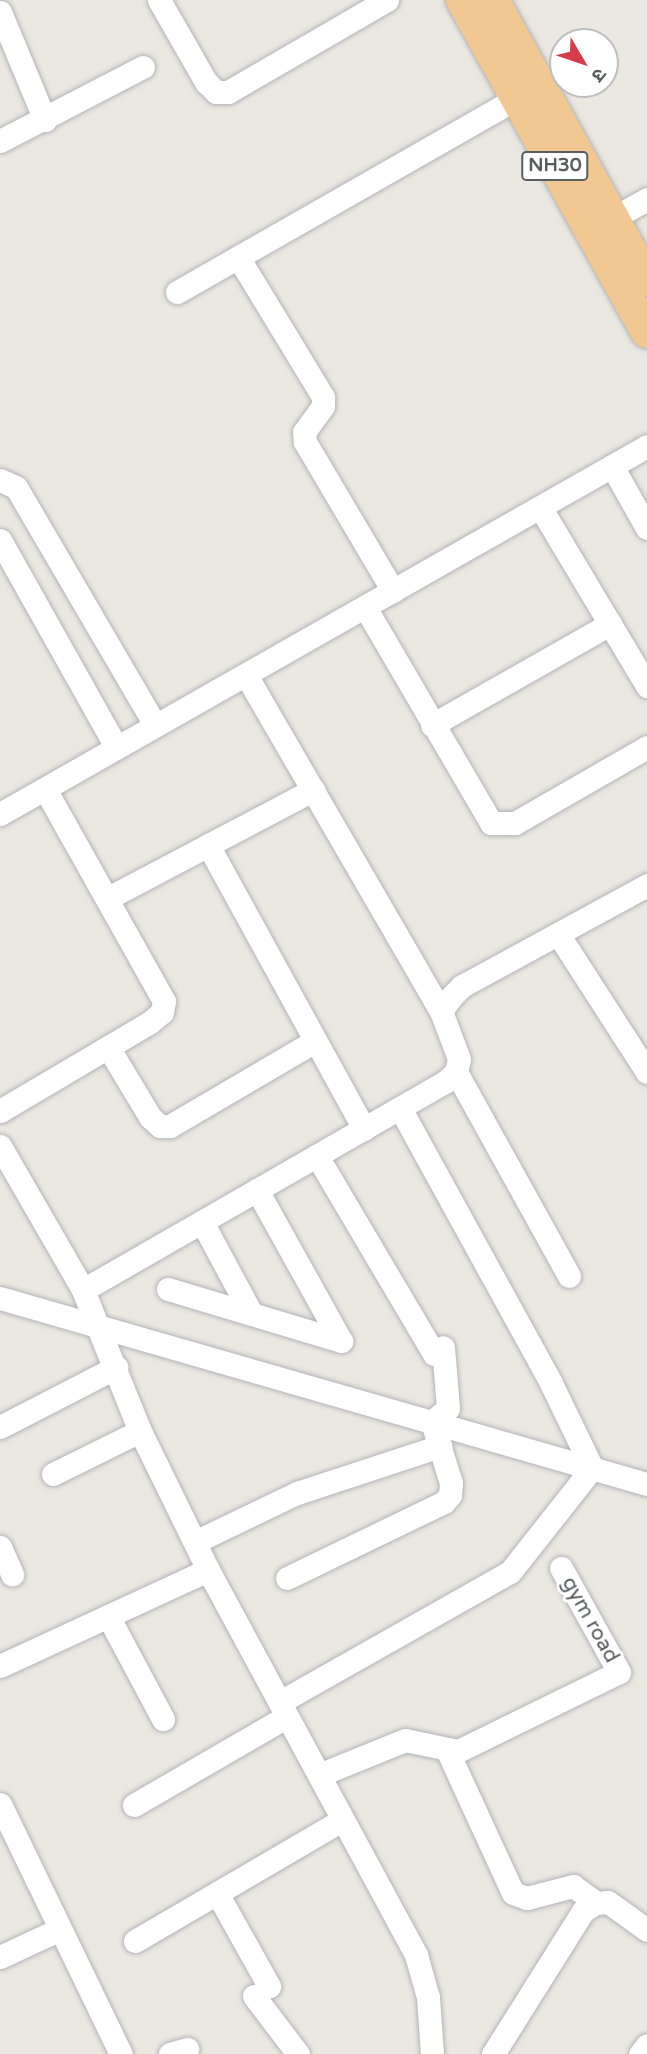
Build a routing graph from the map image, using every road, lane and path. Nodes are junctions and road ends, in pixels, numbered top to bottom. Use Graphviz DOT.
graph roads {
  1 [pos="159,0"];
  2 [pos="387,0"];
  3 [pos="462,0"];
  4 [pos="493,0"];
  5 [pos="0,12"];
  6 [pos="143,67"];
  7 [pos="517,98"];
  8 [pos="45,120"];
  9 [pos="0,141"];
  10 [pos="647,199"];
  11 [pos="613,218"];
  12 [pos="239,257"];
  13 [pos="647,280"];
  14 [pos="177,292"];
  15 [pos="647,332"];
  16 [pos="647,446"];
  17 [pos="612,466"];
  18 [pos="1,472"];
  19 [pos="540,508"];
  20 [pos="647,528"];
  21 [pos="0,540"];
  22 [pos="393,591"];
  23 [pos="365,607"];
  24 [pos="610,624"];
  25 [pos="246,675"];
  26 [pos="647,686"];
  27 [pos="155,725"];
  28 [pos="432,725"];
  29 [pos="115,745"];
  30 [pos="647,747"];
  31 [pos="45,789"];
  32 [pos="313,790"];
  33 [pos="0,814"];
  34 [pos="208,845"];
  35 [pos="647,885"];
  36 [pos="108,898"];
  37 [pos="558,934"];
  38 [pos="441,1011"];
  39 [pos="315,1041"];
  40 [pos="639,1041"];
  41 [pos="108,1047"];
  42 [pos="456,1072"];
  43 [pos="647,1072"];
  44 [pos="400,1108"];
  45 [pos="0,1111"];
  46 [pos="363,1129"];
  47 [pos="0,1146"];
  48 [pos="317,1156"];
  49 [pos="257,1190"];
  50 [pos="202,1222"];
  51 [pos="569,1276"];
  52 [pos="168,1289"];
  53 [pos="83,1290"];
  54 [pos="0,1298"];
  55 [pos="251,1313"];
  56 [pos="100,1327"];
  57 [pos="116,1367"];
  58 [pos="432,1422"];
  59 [pos="0,1427"];
  60 [pos="140,1431"];
  61 [pos="440,1446"];
  62 [pos="592,1468"];
  63 [pos="53,1474"];
  64 [pos="647,1484"];
  65 [pos="195,1542"];
  66 [pos="0,1547"];
  67 [pos="561,1567"];
  68 [pos="208,1570"];
  69 [pos="12,1574"];
  70 [pos="287,1578"];
  71 [pos="108,1616"];
  72 [pos="0,1666"];
  73 [pos="283,1709"];
  74 [pos="163,1719"];
  75 [pos="448,1752"];
  76 [pos="318,1775"];
  77 [pos="0,1804"];
  78 [pos="134,1805"];
  79 [pos="340,1821"];
  80 [pos="217,1893"];
  81 [pos="596,1903"];
  82 [pos="58,1930"];
  83 [pos="647,1930"];
  84 [pos="135,1941"];
  85 [pos="0,1957"];
  86 [pos="647,2045"];
  87 [pos="121,2054"];
  88 [pos="298,2054"];
  89 [pos="432,2054"];
  90 [pos="493,2054"];
  91 [pos="640,2054"];
  1 -- 2 [label="street"];
  3 -- 7 [label="highway, NH30"];
  4 -- 11 [label="highway, NH30"];
  5 -- 8 [label="street"];
  6 -- 8 [label="street"];
  7 -- 12 [label="street"];
  7 -- 15 [label="highway, NH30"];
  8 -- 9 [label="street"];
  10 -- 11 [label="street"];
  11 -- 13 [label="highway, NH30"];
  12 -- 14 [label="street"];
  12 -- 22 [label="street"];
  16 -- 17 [label="street"];
  17 -- 19 [label="street"];
  17 -- 20 [label="street"];
  18 -- 27 [label="street"];
  19 -- 22 [label="street"];
  19 -- 24 [label="street"];
  21 -- 29 [label="street"];
  22 -- 23 [label="street"];
  23 -- 25 [label="street"];
  23 -- 28 [label="street"];
  24 -- 26 [label="street"];
  24 -- 28 [label="street"];
  25 -- 27 [label="street"];
  25 -- 32 [label="street"];
  27 -- 29 [label="street"];
  28 -- 30 [label="street"];
  29 -- 31 [label="street"];
  31 -- 33 [label="street"];
  31 -- 36 [label="street"];
  32 -- 34 [label="street"];
  32 -- 38 [label="street"];
  34 -- 36 [label="street"];
  34 -- 39 [label="street"];
  35 -- 37 [label="street"];
  36 -- 41 [label="street"];
  37 -- 38 [label="street"];
  37 -- 40 [label="street"];
  38 -- 42 [label="street"];
  39 -- 41 [label="street"];
  39 -- 46 [label="street"];
  40 -- 43 [label="street"];
  41 -- 45 [label="street"];
  42 -- 44 [label="street"];
  42 -- 51 [label="street"];
  44 -- 46 [label="street"];
  44 -- 62 [label="street"];
  46 -- 48 [label="street"];
  47 -- 53 [label="street"];
  48 -- 49 [label="street"];
  48 -- 58 [label="street"];
  49 -- 50 [label="street"];
  49 -- 55 [label="street"];
  50 -- 53 [label="street"];
  50 -- 55 [label="street"];
  52 -- 55 [label="street"];
  53 -- 56 [label="street"];
  54 -- 56 [label="street"];
  56 -- 57 [label="street"];
  56 -- 58 [label="street"];
  57 -- 59 [label="street"];
  57 -- 60 [label="street"];
  58 -- 61 [label="street"];
  58 -- 62 [label="street"];
  60 -- 63 [label="street"];
  60 -- 65 [label="street"];
  61 -- 65 [label="street"];
  61 -- 70 [label="street"];
  62 -- 64 [label="street"];
  62 -- 73 [label="street"];
  65 -- 68 [label="street"];
  66 -- 69 [label="street"];
  67 -- 75 [label="street, gym road"];
  68 -- 71 [label="street"];
  68 -- 73 [label="street"];
  71 -- 72 [label="street"];
  71 -- 74 [label="street"];
  73 -- 76 [label="street"];
  73 -- 78 [label="street"];
  75 -- 76 [label="street"];
  75 -- 81 [label="street"];
  76 -- 79 [label="street"];
  77 -- 82 [label="street"];
  79 -- 80 [label="street"];
  79 -- 89 [label="street"];
  80 -- 84 [label="street"];
  80 -- 88 [label="street"];
  81 -- 83 [label="street"];
  81 -- 90 [label="street"];
  82 -- 85 [label="street"];
  82 -- 87 [label="street"];
  86 -- 91 [label="street"];
}
